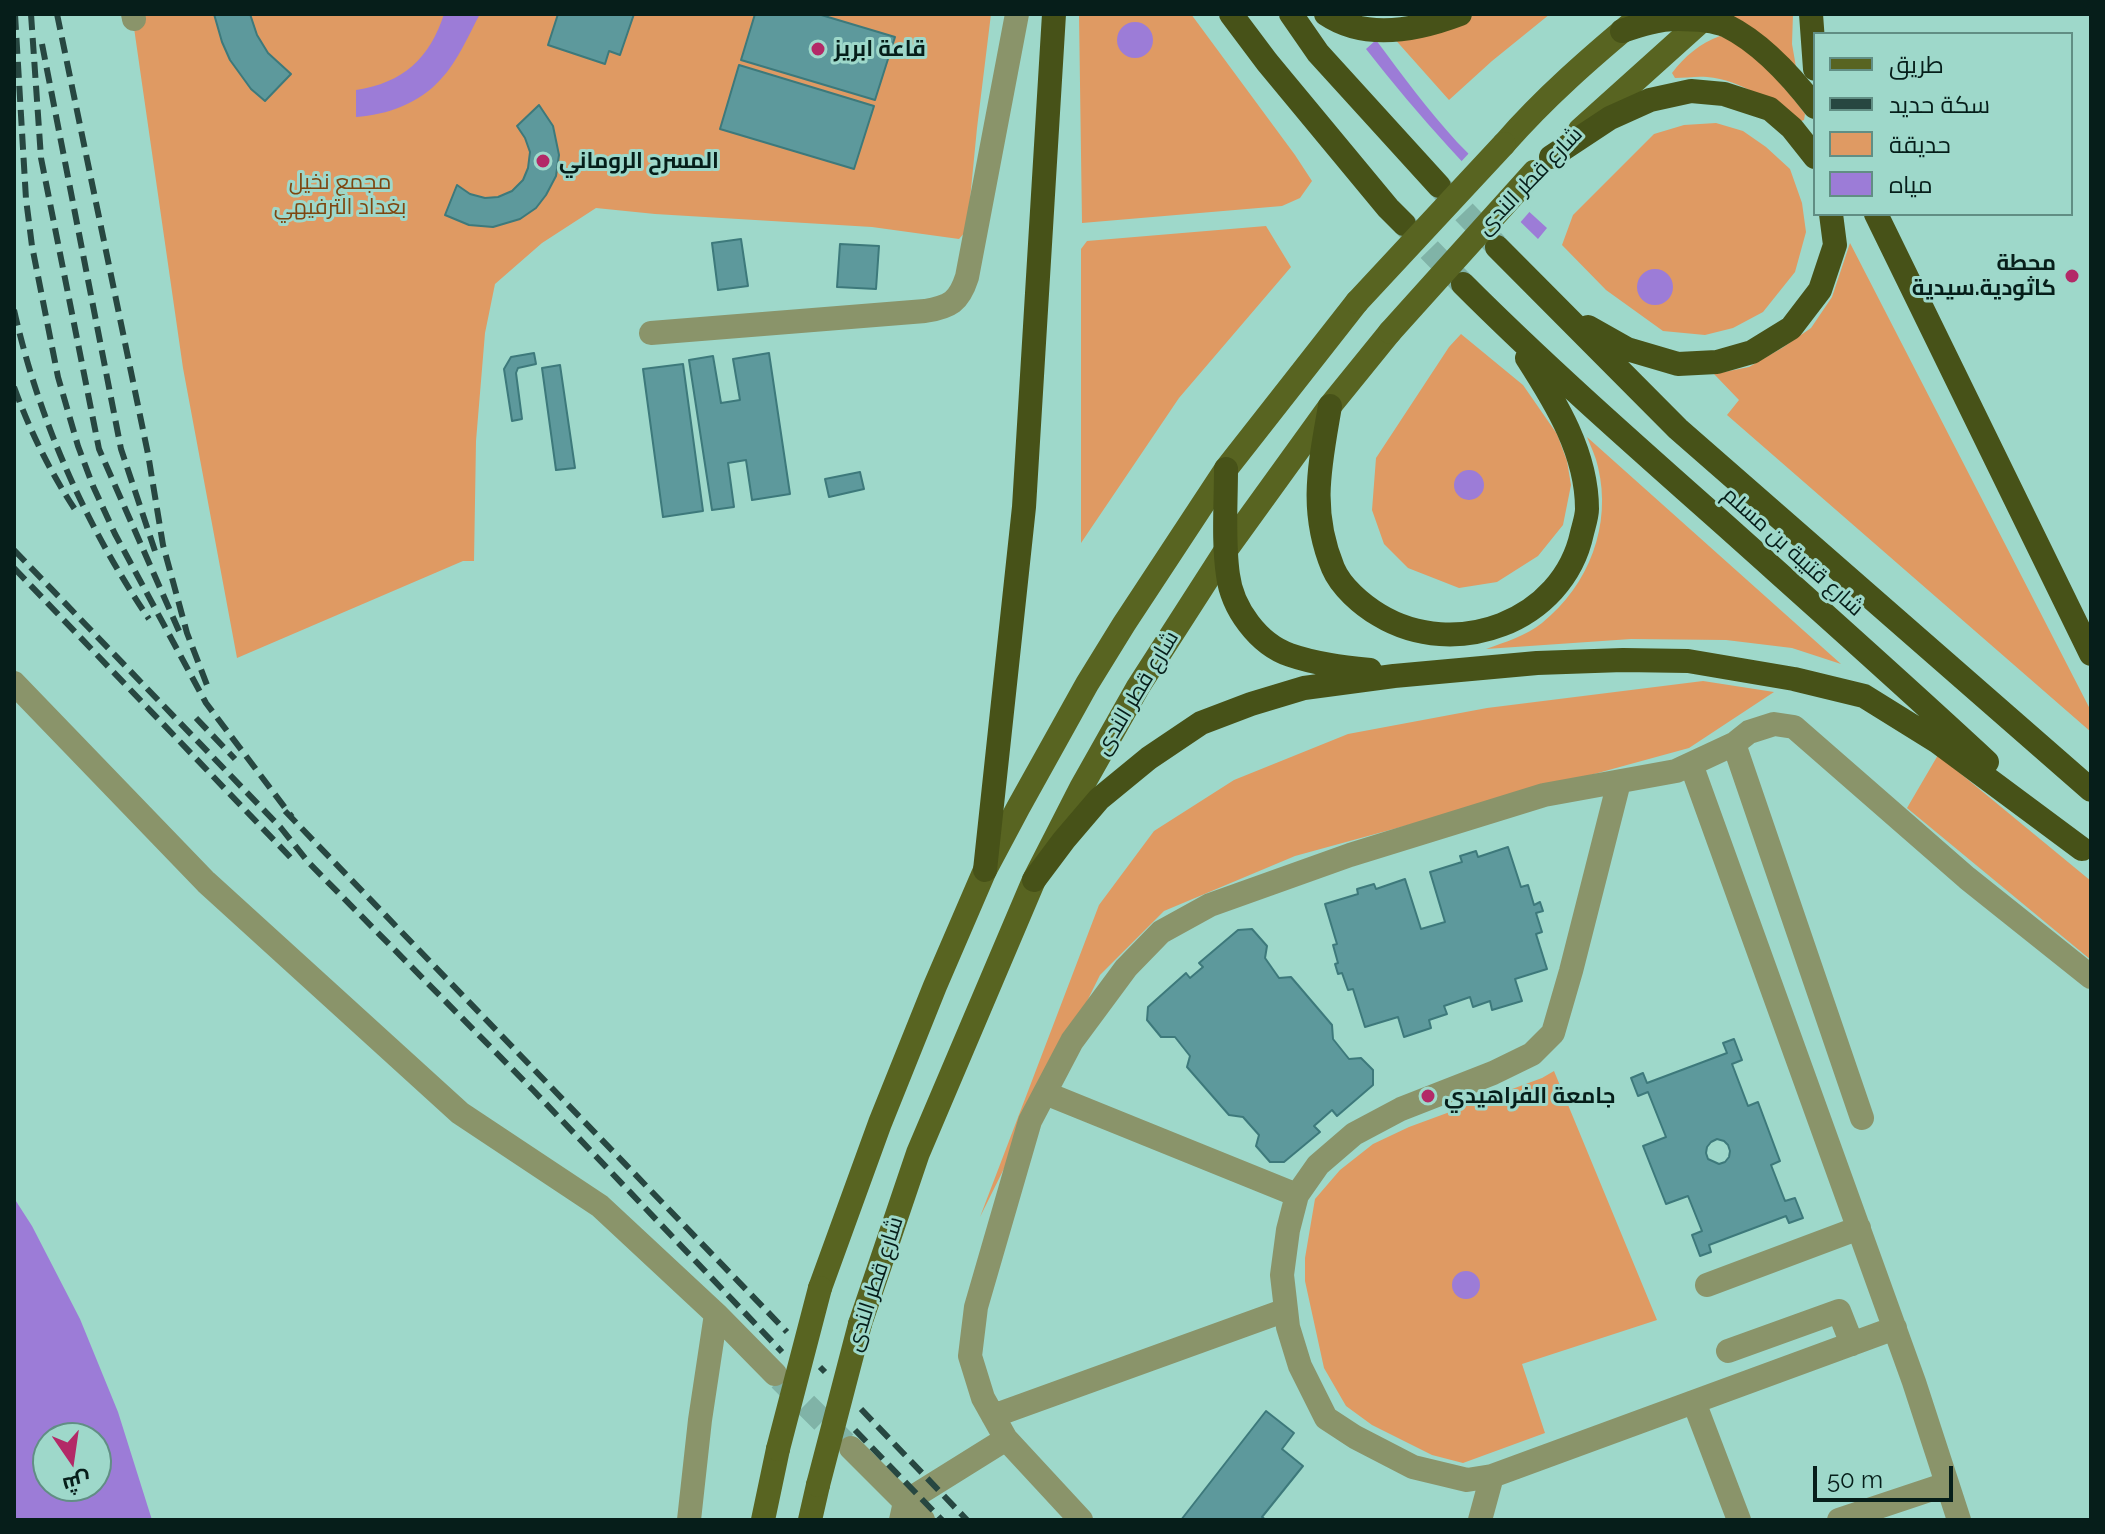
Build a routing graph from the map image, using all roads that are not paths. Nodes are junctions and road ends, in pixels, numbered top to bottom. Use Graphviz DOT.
graph roads {
  1 [pos="1017,14"];
  2 [pos="1054,14"];
  3 [pos="1231,14"];
  4 [pos="1291,14"];
  5 [pos="1326,14"];
  6 [pos="1460,14"];
  7 [pos="1643,14"];
  8 [pos="1811,14"];
  9 [pos="1705,17"];
  10 [pos="1622,31"];
  11 [pos="1813,42"];
  12 [pos="1813,105"];
  13 [pos="1813,154"];
  14 [pos="1543,164"];
  15 [pos="1439,186"];
  16 [pos="1831,216"];
  17 [pos="1877,216"];
  18 [pos="1404,224"];
  19 [pos="1497,247"];
  20 [pos="1463,284"];
  21 [pos="1550,302"];
  22 [pos="1511,332"];
  23 [pos="651,333"];
  24 [pos="1330,406"];
  25 [pos="1226,469"];
  26 [pos="1226,550"];
  27 [pos="2091,654"];
  28 [pos="1415,674"];
  29 [pos="14,683"];
  30 [pos="1734,744"];
  31 [pos="1691,764"];
  32 [pos="1619,782"];
  33 [pos="2091,790"];
  34 [pos="2086,852"];
  35 [pos="985,870"];
  36 [pos="1034,880"];
  37 [pos="2091,977"];
  38 [pos="1045,1093"];
  39 [pos="1862,1118"];
  40 [pos="1297,1195"];
  41 [pos="1859,1228"];
  42 [pos="1707,1285"];
  43 [pos="1286,1310"];
  44 [pos="716,1314"];
  45 [pos="1895,1328"];
  46 [pos="1852,1344"];
  47 [pos="1728,1351"];
  48 [pos="775,1374"];
  49 [pos="1694,1402"];
  50 [pos="993,1416"];
  51 [pos="1006,1439"];
  52 [pos="851,1448"];
  53 [pos="1492,1476"];
  54 [pos="1947,1484"];
  55 [pos="903,1511"];
  56 [pos="689,1520"];
  57 [pos="763,1520"];
  58 [pos="810,1520"];
  59 [pos="923,1520"];
  60 [pos="1081,1520"];
  61 [pos="1480,1520"];
  62 [pos="1739,1520"];
  63 [pos="1839,1520"];
  64 [pos="1959,1520"];
  1 -- 23 [label="street"];
  2 -- 35 [label="highway"];
  3 -- 18 [label="highway"];
  4 -- 15 [label="highway"];
  5 -- 6 [label="highway"];
  7 -- 10 [label="main road, شارع قطر الندى"];
  8 -- 11 [label="highway"];
  9 -- 10 [label="highway"];
  9 -- 12 [label="highway"];
  9 -- 14 [label="main road, شارع قطر الندى"];
  10 -- 25 [label="main road, شارع قطر الندى, bridge"];
  13 -- 14 [label="highway"];
  14 -- 24 [label="main road, شارع قطر الندى, bridge"];
  16 -- 21 [label="highway"];
  17 -- 27 [label="highway"];
  19 -- 21 [label="highway, شارع قتيبة بن مسلم"];
  20 -- 22 [label="highway, شارع قتيبة بن مسلم"];
  21 -- 33 [label="highway, شارع قتيبة بن مسلم"];
  22 -- 24 [label="highway"];
  22 -- 34 [label="highway, شارع قتيبة بن مسلم"];
  24 -- 26 [label="main road, شارع قطر الندى"];
  25 -- 26 [label="highway"];
  25 -- 35 [label="main road, شارع قطر الندى"];
  26 -- 28 [label="highway"];
  26 -- 36 [label="main road, شارع قطر الندى"];
  28 -- 34 [label="highway"];
  28 -- 36 [label="highway"];
  29 -- 44 [label="street"];
  30 -- 31 [label="street"];
  30 -- 37 [label="street"];
  30 -- 39 [label="street"];
  31 -- 32 [label="street"];
  31 -- 41 [label="street"];
  32 -- 38 [label="street"];
  32 -- 40 [label="street"];
  35 -- 57 [label="main road, شارع قطر الندى, bridge"];
  36 -- 58 [label="main road, شارع قطر الندى, bridge"];
  38 -- 40 [label="street"];
  38 -- 50 [label="street"];
  40 -- 43 [label="street"];
  41 -- 42 [label="street"];
  41 -- 45 [label="street"];
  43 -- 50 [label="street"];
  43 -- 53 [label="street"];
  44 -- 48 [label="street"];
  44 -- 56 [label="street"];
  45 -- 46 [label="street"];
  45 -- 54 [label="street"];
  46 -- 47 [label="street"];
  46 -- 49 [label="street"];
  49 -- 53 [label="street"];
  49 -- 62 [label="street"];
  50 -- 51 [label="street"];
  51 -- 55 [label="street"];
  51 -- 60 [label="street"];
  52 -- 55 [label="street"];
  53 -- 61 [label="street"];
  54 -- 63 [label="street"];
  54 -- 64 [label="street"];
  55 -- 59 [label="street"];
}
